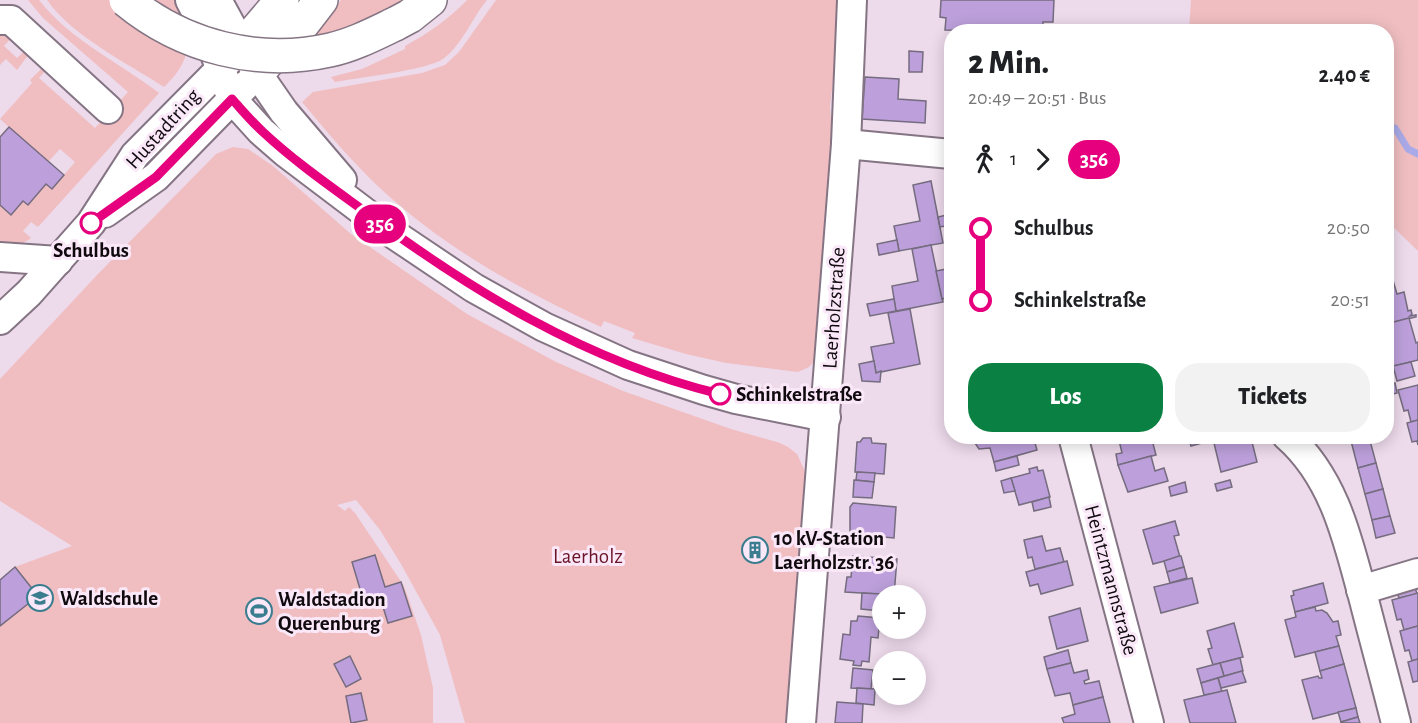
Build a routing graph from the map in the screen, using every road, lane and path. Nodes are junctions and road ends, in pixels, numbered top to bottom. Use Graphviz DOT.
graph roads {
  1 [pos="126,0"];
  2 [pos="190,0"];
  3 [pos="217,0"];
  4 [pos="282,0"];
  5 [pos="321,0"];
  6 [pos="430,0"];
  7 [pos="852,0"];
  8 [pos="0,20"];
  9 [pos="250,59"];
  10 [pos="220,69"];
  11 [pos="232,99"];
  12 [pos="108,109"];
  13 [pos="846,144"];
  14 [pos="944,153"];
  15 [pos="91,223"];
  16 [pos="381,225"];
  17 [pos="0,257"];
  18 [pos="58,261"];
  19 [pos="0,320"];
  20 [pos="826,417"];
  21 [pos="1074,444"];
  22 [pos="1294,444"];
  23 [pos="1418,573"];
  24 [pos="1361,590"];
  25 [pos="801,723"];
  26 [pos="1149,723"];
  27 [pos="1396,723"];
  1 -- 6 [label="highway, bridge"];
  2 -- 10 [label="street"];
  3 -- 9 [label="street"];
  4 -- 9 [label="highway"];
  5 -- 9 [label="highway"];
  7 -- 13 [label="street, Laerholzstraße"];
  8 -- 12 [label="street"];
  9 -- 10 [label="street, Hustadtring"];
  9 -- 11 [label="street, Hustadtring"];
  9 -- 16 [label="street"];
  10 -- 11 [label="street, Hustadtring"];
  10 -- 15 [label="street, Hustadtring"];
  11 -- 15 [label="street, Hustadtring"];
  11 -- 16 [label="street"];
  13 -- 14 [label="street"];
  13 -- 20 [label="street, Laerholzstraße"];
  15 -- 18 [label="street, Hustadtring"];
  16 -- 20 [label="street"];
  17 -- 18 [label="street"];
  18 -- 19 [label="street, Hustadtring"];
  20 -- 25 [label="street, Laerholzstraße"];
  21 -- 26 [label="street, Heintzmannstraße"];
  22 -- 24 [label="street"];
  23 -- 24 [label="street"];
  24 -- 27 [label="street"];
}
